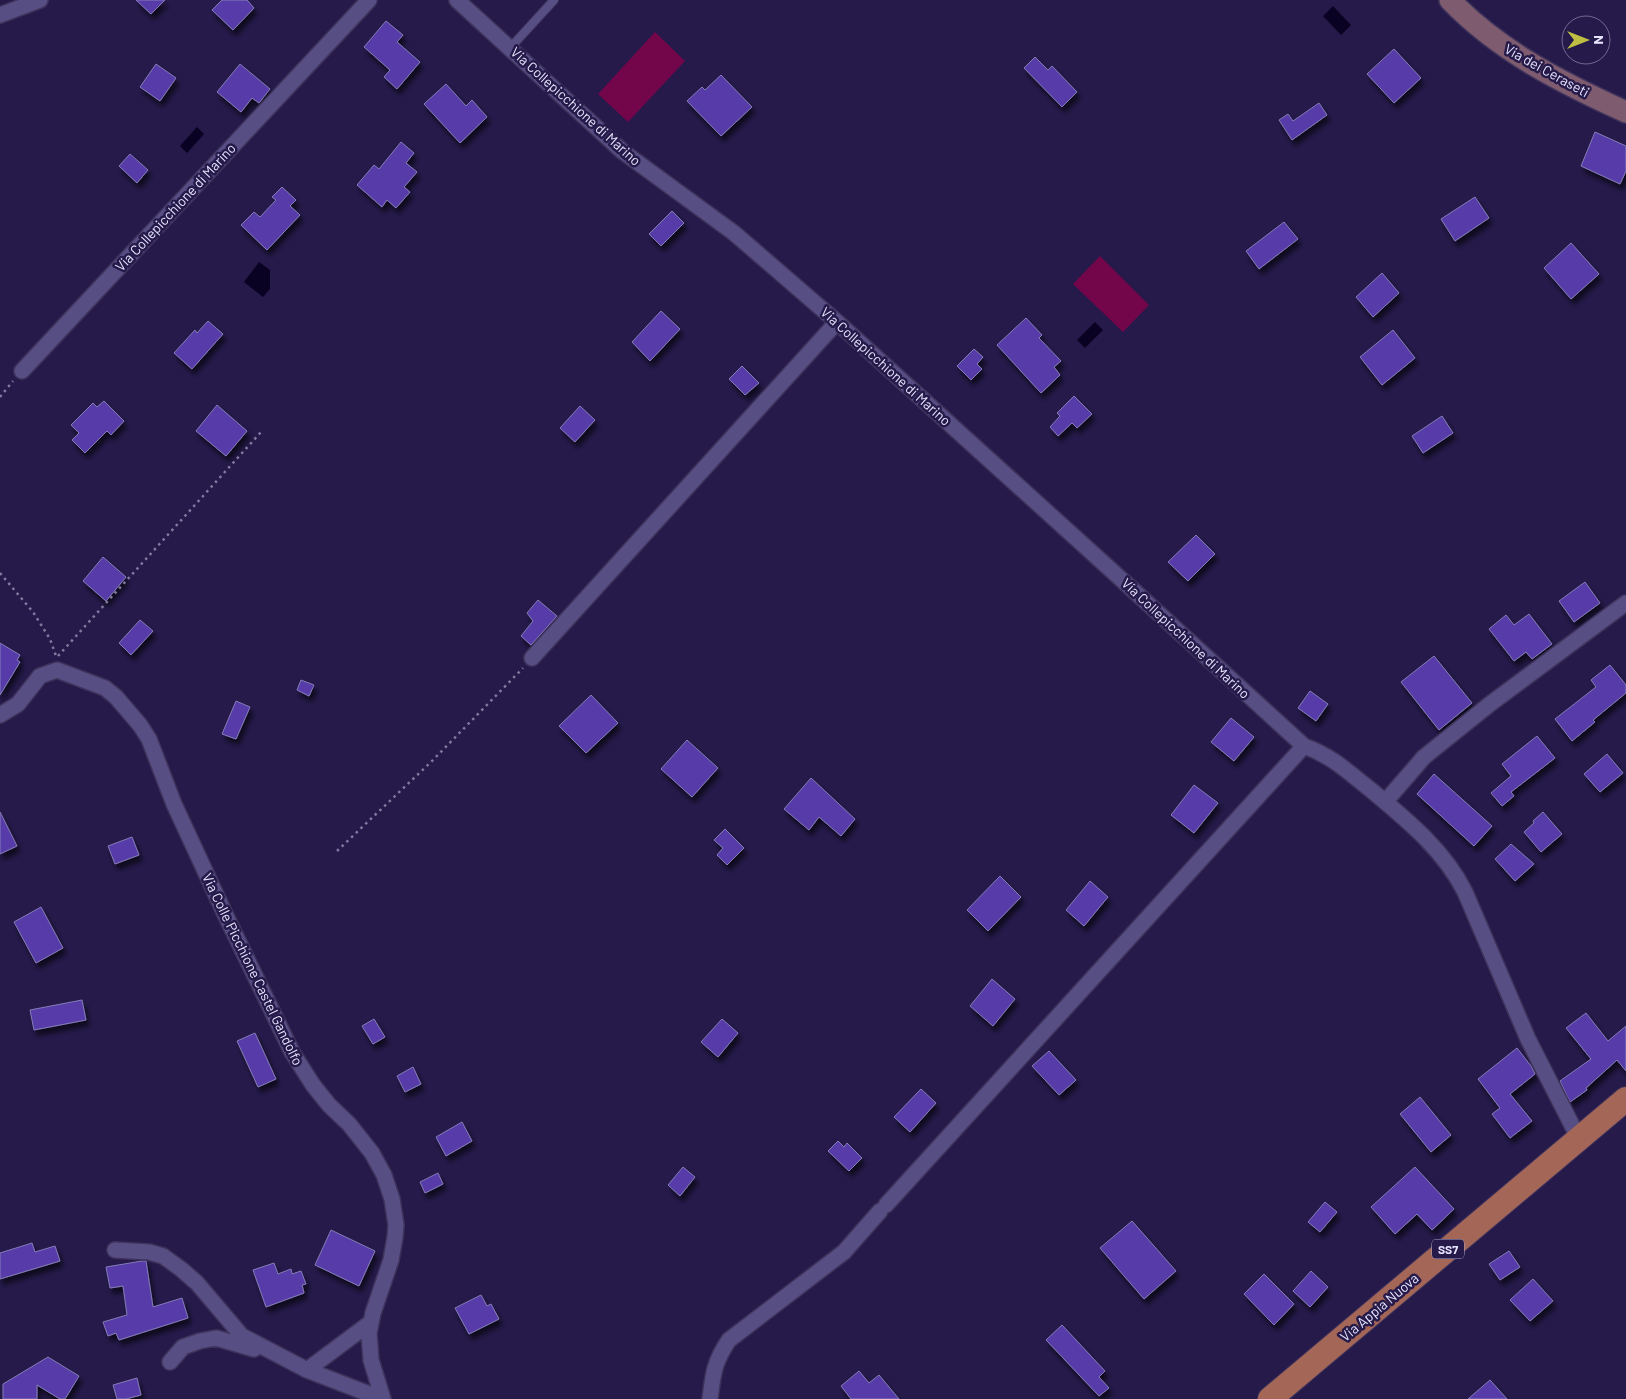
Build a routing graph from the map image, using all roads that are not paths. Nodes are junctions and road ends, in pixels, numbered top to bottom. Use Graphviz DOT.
graph roads {
  1 [pos="40,0"];
  2 [pos="369,0"];
  3 [pos="457,0"];
  4 [pos="554,0"];
  5 [pos="1450,0"];
  6 [pos="0,15"];
  7 [pos="510,48"];
  8 [pos="1626,112"];
  9 [pos="837,322"];
  10 [pos="22,371"];
  11 [pos="1626,603"];
  12 [pos="532,658"];
  13 [pos="0,715"];
  14 [pos="1304,746"];
  15 [pos="1385,802"];
  16 [pos="1626,1099"];
  17 [pos="1579,1139"];
  18 [pos="115,1250"];
  19 [pos="370,1323"];
  20 [pos="268,1349"];
  21 [pos="170,1362"];
  22 [pos="307,1370"];
  23 [pos="382,1399"];
  24 [pos="710,1399"];
  25 [pos="1270,1399"];
  1 -- 6 [label="street"];
  2 -- 10 [label="street, Via Collepicchione di Marino"];
  3 -- 7 [label="street, Via Collepicchione di Marino"];
  4 -- 7 [label="lane"];
  5 -- 8 [label="street, Via dei Ceraseti"];
  7 -- 9 [label="street, Via Collepicchione di Marino"];
  9 -- 12 [label="street"];
  9 -- 14 [label="street, Via Collepicchione di Marino"];
  11 -- 15 [label="street"];
  13 -- 19 [label="street, Via Colle Picchione Castel Gandolfo"];
  14 -- 15 [label="street, Via Collepicchione di Marino"];
  14 -- 24 [label="street"];
  15 -- 17 [label="street, Via Collepicchione di Marino"];
  16 -- 17 [label="main road, Via Appia Nuova / SS7"];
  17 -- 25 [label="main road, Via Appia Nuova / SS7"];
  18 -- 20 [label="street"];
  19 -- 22 [label="street"];
  19 -- 23 [label="street, Via Colle Picchione Castel Gandolfo"];
  20 -- 21 [label="street"];
  20 -- 22 [label="street"];
  22 -- 23 [label="street"];
}
